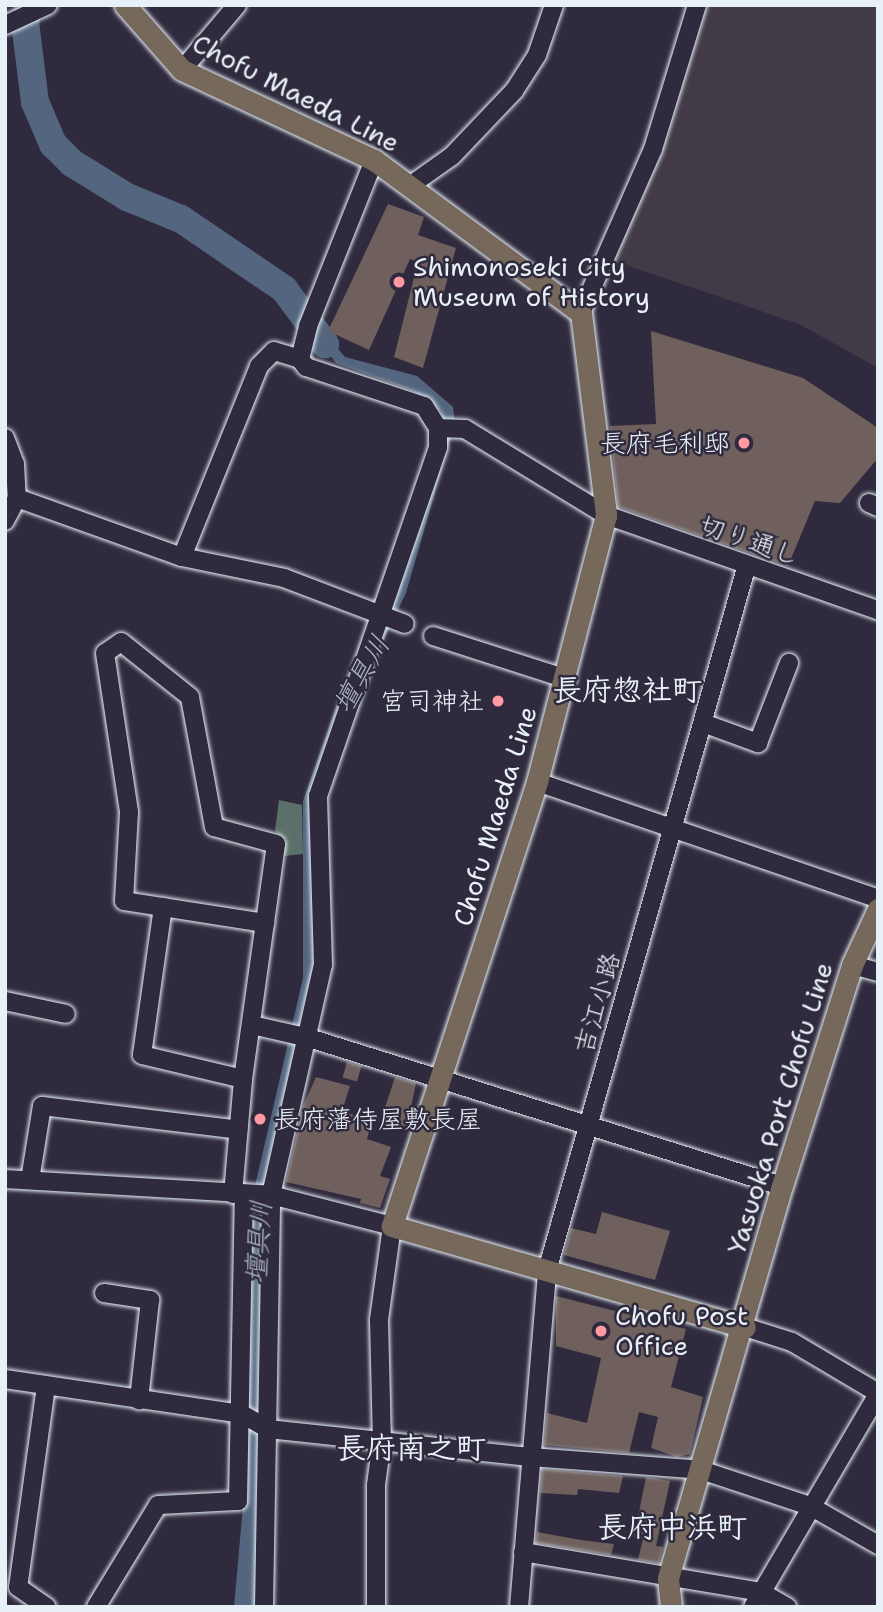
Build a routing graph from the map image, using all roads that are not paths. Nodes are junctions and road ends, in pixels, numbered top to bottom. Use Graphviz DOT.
graph roads {
  1 [pos="48,5"];
  2 [pos="125,5"];
  3 [pos="237,5"];
  4 [pos="555,5"];
  5 [pos="697,5"];
  6 [pos="5,25"];
  7 [pos="181,70"];
  8 [pos="374,159"];
  9 [pos="411,185"];
  10 [pos="581,313"];
  11 [pos="300,359"];
  12 [pos="438,428"];
  13 [pos="5,438"];
  14 [pos="18,498"];
  15 [pos="606,515"];
  16 [pos="5,521"];
  17 [pos="182,556"];
  18 [pos="746,568"];
  19 [pos="878,610"];
  20 [pos="392,619"];
  21 [pos="433,636"];
  22 [pos="789,663"];
  23 [pos="566,679"];
  24 [pos="703,723"];
  25 [pos="537,782"];
  26 [pos="673,830"];
  27 [pos="878,899"];
  28 [pos="163,907"];
  29 [pos="878,909"];
  30 [pos="265,923"];
  31 [pos="852,965"];
  32 [pos="878,972"];
  33 [pos="5,1001"];
  34 [pos="66,1014"];
  35 [pos="252,1025"];
  36 [pos="301,1036"];
  37 [pos="243,1079"];
  38 [pos="439,1081"];
  39 [pos="589,1128"];
  40 [pos="239,1130"];
  41 [pos="5,1179"];
  42 [pos="30,1180"];
  43 [pos="782,1186"];
  44 [pos="253,1195"];
  45 [pos="391,1226"];
  46 [pos="547,1271"];
  47 [pos="104,1293"];
  48 [pos="745,1327"];
  49 [pos="5,1379"];
  50 [pos="47,1386"];
  51 [pos="878,1394"];
  52 [pos="139,1400"];
  53 [pos="243,1416"];
  54 [pos="266,1428"];
  55 [pos="382,1440"];
  56 [pos="530,1457"];
  57 [pos="701,1470"];
  58 [pos="810,1506"];
  59 [pos="878,1545"];
  60 [pos="523,1552"];
  61 [pos="668,1577"];
  62 [pos="757,1600"];
  63 [pos="47,1607"];
  64 [pos="96,1607"];
  65 [pos="264,1607"];
  66 [pos="376,1607"];
  67 [pos="519,1607"];
  68 [pos="671,1607"];
  69 [pos="787,1607"];
  1 -- 6 [label="street"];
  2 -- 7 [label="main road, Chofu Maeda Line"];
  3 -- 7 [label="street"];
  4 -- 9 [label="street"];
  5 -- 10 [label="street"];
  7 -- 8 [label="main road, Chofu Maeda Line"];
  8 -- 9 [label="main road, Chofu Maeda Line"];
  8 -- 11 [label="street"];
  9 -- 10 [label="main road, Chofu Maeda Line"];
  10 -- 15 [label="main road, Chofu Maeda Line"];
  11 -- 12 [label="street"];
  11 -- 17 [label="street"];
  12 -- 15 [label="street, 切り通し"];
  12 -- 20 [label="street"];
  13 -- 14 [label="street"];
  14 -- 16 [label="street"];
  14 -- 17 [label="street"];
  15 -- 18 [label="street, 切り通し"];
  15 -- 23 [label="main road, Chofu Maeda Line"];
  17 -- 20 [label="street"];
  18 -- 19 [label="street, 切り通し"];
  18 -- 24 [label="street, 吉江小路"];
  20 -- 36 [label="street"];
  21 -- 23 [label="street"];
  22 -- 24 [label="street"];
  23 -- 25 [label="main road, Chofu Maeda Line"];
  24 -- 26 [label="street, 吉江小路"];
  25 -- 26 [label="street"];
  25 -- 38 [label="main road, Chofu Maeda Line"];
  26 -- 27 [label="street"];
  26 -- 39 [label="street, 吉江小路"];
  28 -- 30 [label="street"];
  28 -- 30 [label="street"];
  28 -- 37 [label="street"];
  29 -- 31 [label="main road, Yasuoka Port Chofu Line"];
  30 -- 35 [label="street"];
  31 -- 32 [label="street"];
  31 -- 43 [label="main road, Yasuoka Port Chofu Line"];
  33 -- 34 [label="street"];
  35 -- 36 [label="street"];
  35 -- 37 [label="street"];
  36 -- 38 [label="street"];
  36 -- 44 [label="street"];
  37 -- 40 [label="street"];
  38 -- 39 [label="street"];
  38 -- 45 [label="main road, Chofu Maeda Line"];
  39 -- 43 [label="street"];
  39 -- 46 [label="street, 吉江小路"];
  40 -- 42 [label="street"];
  40 -- 44 [label="street"];
  41 -- 42 [label="street"];
  42 -- 44 [label="street"];
  43 -- 48 [label="main road, Yasuoka Port Chofu Line"];
  44 -- 45 [label="street"];
  44 -- 53 [label="street"];
  44 -- 54 [label="street"];
  45 -- 46 [label="main road"];
  45 -- 55 [label="street"];
  46 -- 48 [label="main road"];
  46 -- 56 [label="street, 吉江小路"];
  47 -- 52 [label="street"];
  48 -- 51 [label="street"];
  48 -- 57 [label="main road"];
  49 -- 50 [label="street"];
  50 -- 52 [label="street"];
  50 -- 63 [label="street"];
  51 -- 58 [label="street"];
  52 -- 53 [label="street"];
  53 -- 54 [label="street"];
  53 -- 64 [label="street"];
  54 -- 55 [label="street"];
  54 -- 65 [label="street"];
  55 -- 56 [label="street"];
  55 -- 66 [label="street"];
  56 -- 57 [label="street"];
  56 -- 60 [label="street, 吉江小路"];
  57 -- 58 [label="street"];
  57 -- 61 [label="main road"];
  58 -- 59 [label="street"];
  58 -- 62 [label="street"];
  60 -- 61 [label="street"];
  60 -- 67 [label="street, 吉江小路"];
  61 -- 62 [label="street"];
  61 -- 68 [label="main road"];
  62 -- 69 [label="street"];
}
